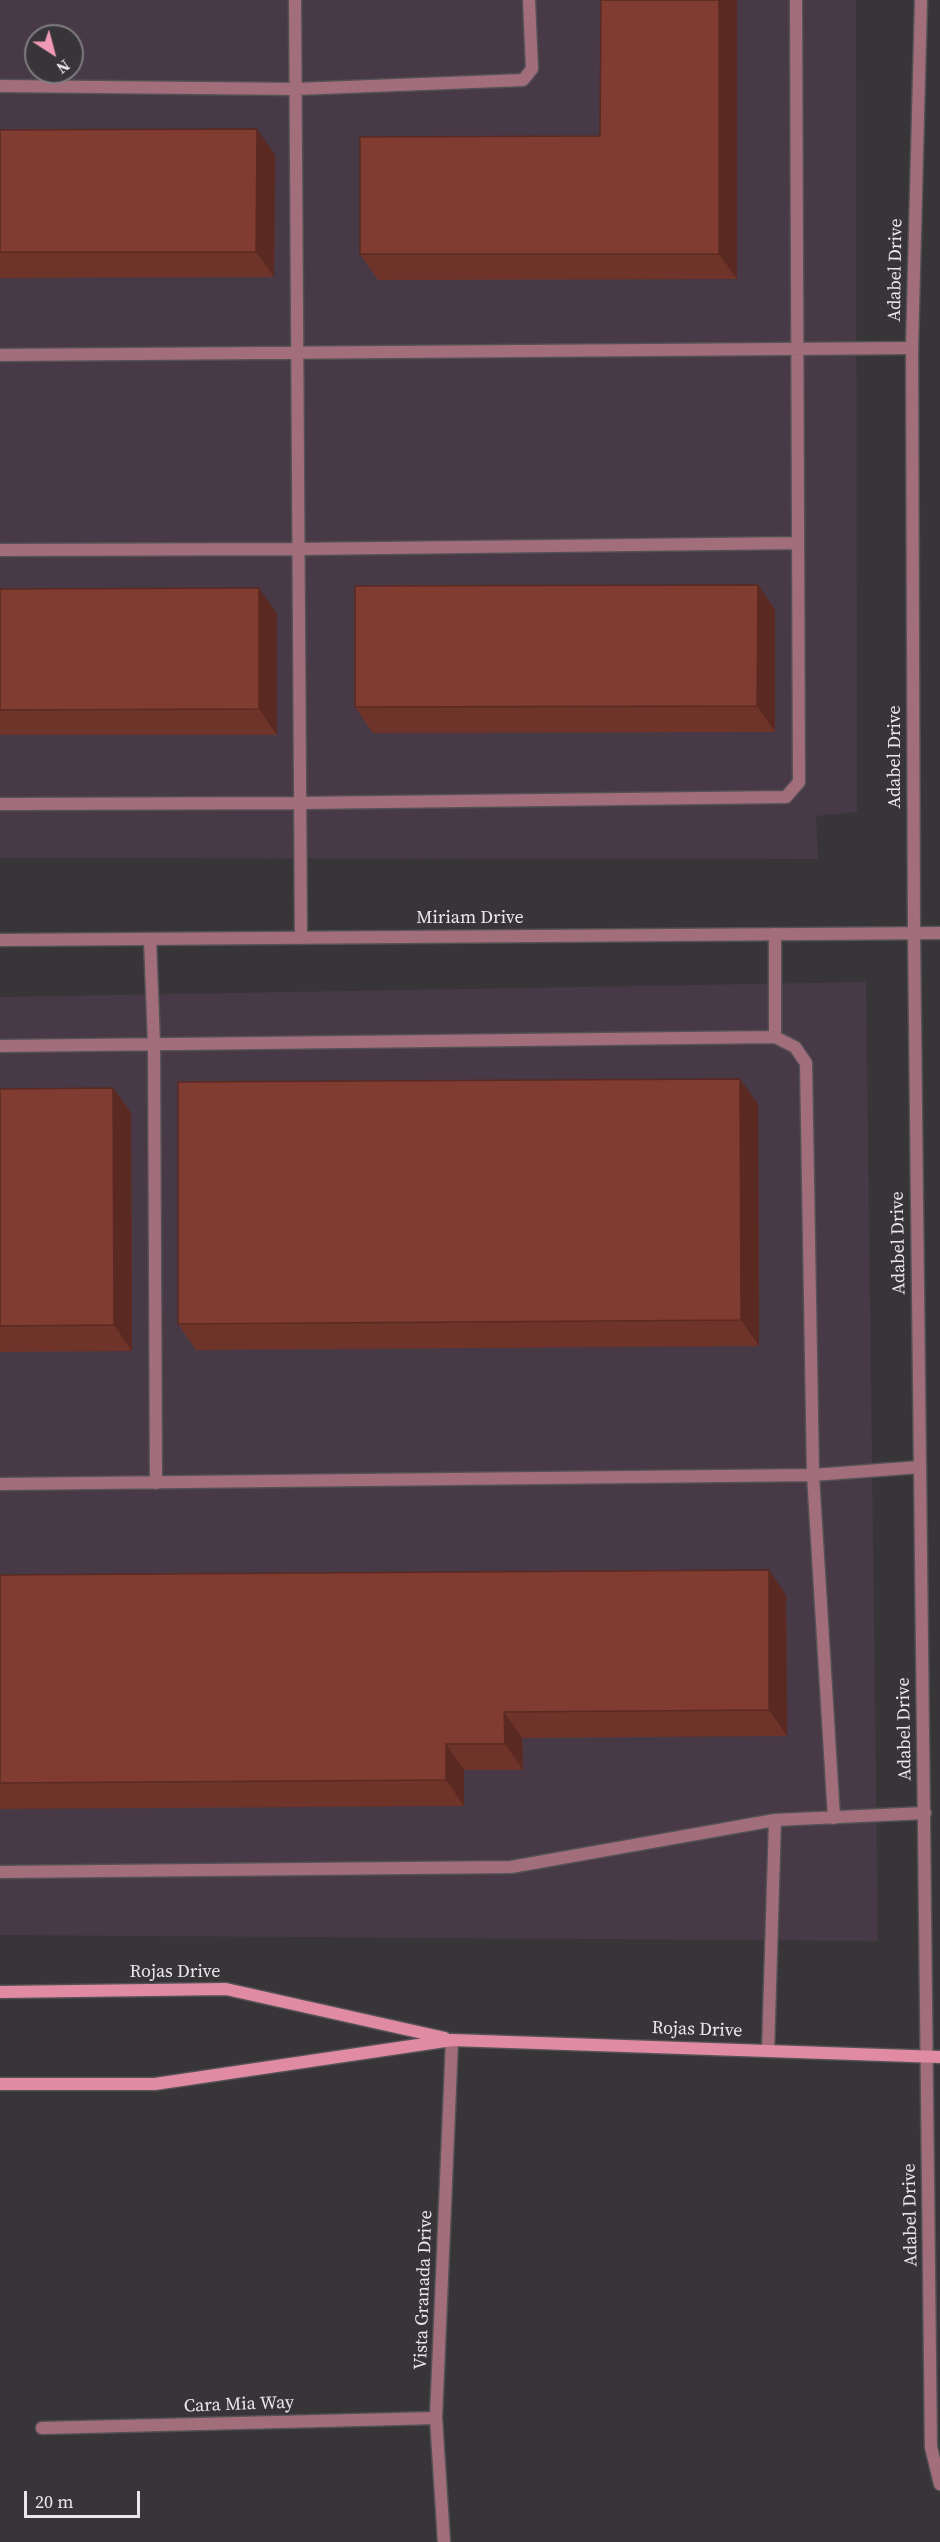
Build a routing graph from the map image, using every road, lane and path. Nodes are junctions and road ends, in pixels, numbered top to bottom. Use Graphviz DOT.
graph roads {
  1 [pos="295,0"];
  2 [pos="529,0"];
  3 [pos="796,0"];
  4 [pos="921,0"];
  5 [pos="0,86"];
  6 [pos="296,89"];
  7 [pos="912,348"];
  8 [pos="798,349"];
  9 [pos="297,353"];
  10 [pos="0,355"];
  11 [pos="798,543"];
  12 [pos="299,549"];
  13 [pos="0,550"];
  14 [pos="300,803"];
  15 [pos="0,804"];
  16 [pos="914,933"];
  17 [pos="940,933"];
  18 [pos="775,934"];
  19 [pos="301,938"];
  20 [pos="150,939"];
  21 [pos="0,940"];
  22 [pos="774,1037"];
  23 [pos="154,1044"];
  24 [pos="0,1046"];
  25 [pos="920,1467"];
  26 [pos="813,1475"];
  27 [pos="156,1483"];
  28 [pos="0,1484"];
  29 [pos="925,1813"];
  30 [pos="834,1818"];
  31 [pos="775,1820"];
  32 [pos="0,1872"];
  33 [pos="0,1992"];
  34 [pos="452,2040"];
  35 [pos="768,2051"];
  36 [pos="934,2057"];
  37 [pos="0,2084"];
  38 [pos="436,2418"];
  39 [pos="42,2428"];
  40 [pos="940,2484"];
  41 [pos="444,2542"];
  1 -- 6 [label="street"];
  2 -- 6 [label="street"];
  3 -- 8 [label="street"];
  4 -- 7 [label="street, Adabel Drive"];
  5 -- 6 [label="street"];
  6 -- 9 [label="street"];
  7 -- 8 [label="street"];
  7 -- 16 [label="street, Adabel Drive"];
  8 -- 9 [label="street"];
  8 -- 11 [label="street"];
  9 -- 10 [label="street"];
  9 -- 12 [label="street"];
  11 -- 12 [label="street"];
  11 -- 14 [label="street"];
  12 -- 13 [label="street"];
  12 -- 14 [label="street"];
  14 -- 15 [label="street"];
  14 -- 19 [label="street"];
  16 -- 17 [label="street, Miriam Drive"];
  16 -- 18 [label="street, Miriam Drive"];
  16 -- 25 [label="street, Adabel Drive"];
  18 -- 19 [label="street, Miriam Drive"];
  18 -- 22 [label="street"];
  19 -- 20 [label="street, Miriam Drive"];
  20 -- 21 [label="street, Miriam Drive"];
  20 -- 23 [label="street"];
  22 -- 23 [label="street"];
  22 -- 26 [label="street"];
  23 -- 24 [label="street"];
  23 -- 27 [label="street"];
  25 -- 26 [label="street"];
  25 -- 29 [label="street, Adabel Drive"];
  26 -- 27 [label="street"];
  26 -- 30 [label="street"];
  27 -- 28 [label="street"];
  29 -- 30 [label="street"];
  29 -- 36 [label="street, Adabel Drive"];
  30 -- 31 [label="street"];
  31 -- 32 [label="street"];
  31 -- 35 [label="street"];
  33 -- 34 [label="main road, Rojas Drive"];
  34 -- 35 [label="main road, Rojas Drive"];
  34 -- 37 [label="main road, Rojas Drive"];
  34 -- 38 [label="street, Vista Granada Drive"];
  35 -- 36 [label="main road, Rojas Drive"];
  36 -- 40 [label="street, Adabel Drive"];
  38 -- 39 [label="street, Cara Mia Way"];
  38 -- 41 [label="street, Vista Granada Drive"];
}
